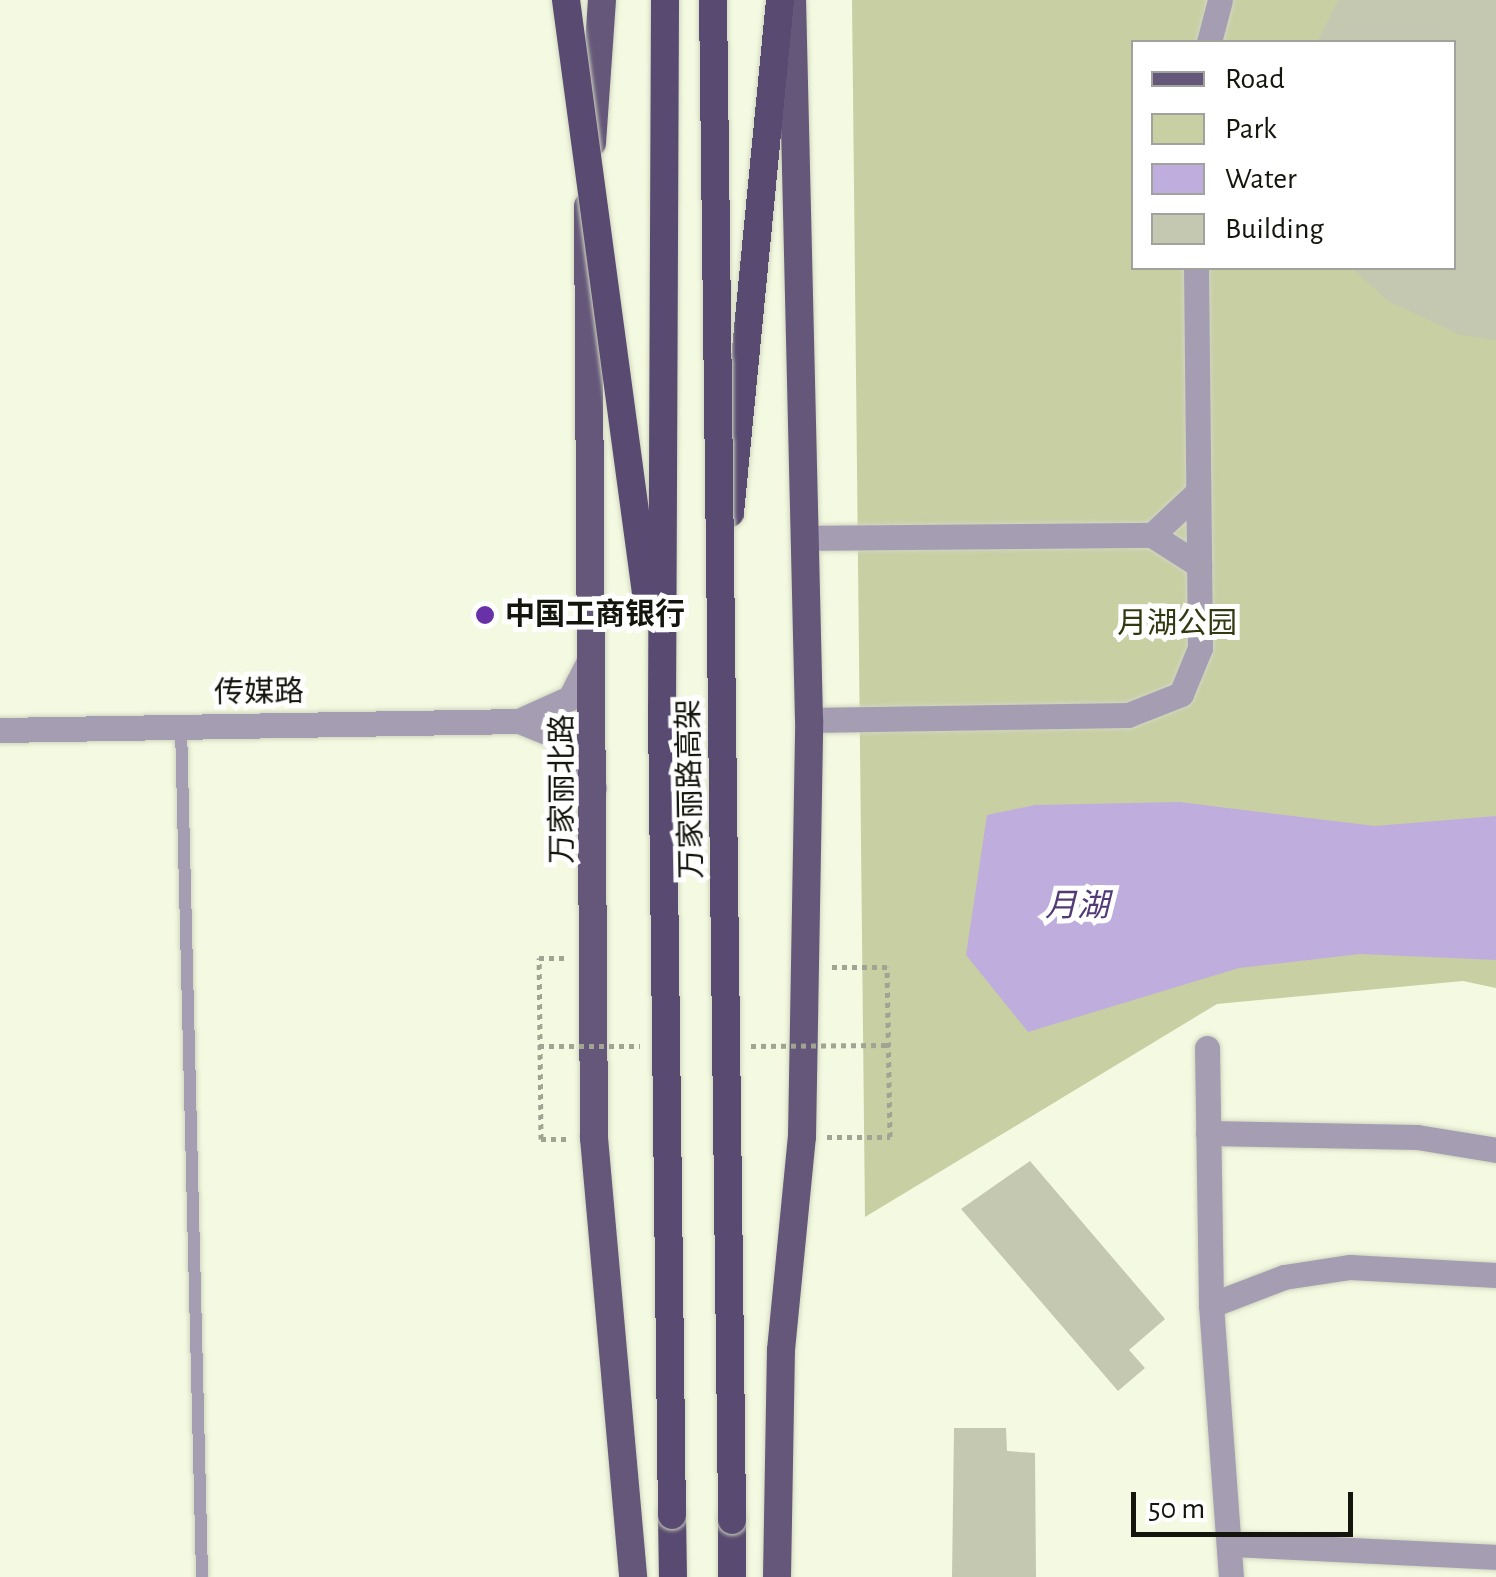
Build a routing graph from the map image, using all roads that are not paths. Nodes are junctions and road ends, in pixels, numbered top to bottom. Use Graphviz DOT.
graph roads {
  1 [pos="566,0"];
  2 [pos="602,0"];
  3 [pos="665,0"];
  4 [pos="713,0"];
  5 [pos="780,0"];
  6 [pos="792,0"];
  7 [pos="1220,0"];
  8 [pos="1210,40"];
  9 [pos="1196,270"];
  10 [pos="1198,492"];
  11 [pos="1152,535"];
  12 [pos="805,538"];
  13 [pos="1199,565"];
  14 [pos="721,619"];
  15 [pos="595,641"];
  16 [pos="662,712"];
  17 [pos="809,720"];
  18 [pos="519,721"];
  19 [pos="181,727"];
  20 [pos="0,730"];
  21 [pos="596,794"];
  22 [pos="1207,1048"];
  23 [pos="1208,1133"];
  24 [pos="1496,1150"];
  25 [pos="1496,1275"];
  26 [pos="1211,1305"];
  27 [pos="1230,1544"];
  28 [pos="1496,1557"];
  29 [pos="202,1577"];
  30 [pos="633,1577"];
  31 [pos="672,1577"];
  32 [pos="732,1577"];
  33 [pos="777,1577"];
  34 [pos="1231,1577"];
  1 -- 16 [label="highway, bridge"];
  2 -- 15 [label="main road, 万家丽北路"];
  3 -- 16 [label="highway, 万家丽路高架, bridge"];
  4 -- 14 [label="highway, 万家丽路高架, bridge"];
  5 -- 14 [label="highway, bridge"];
  6 -- 12 [label="main road"];
  7 -- 8 [label="street"];
  9 -- 10 [label="street"];
  10 -- 11 [label="street"];
  10 -- 13 [label="street"];
  11 -- 12 [label="street"];
  11 -- 13 [label="street"];
  12 -- 17 [label="main road"];
  13 -- 17 [label="street"];
  14 -- 32 [label="highway, 万家丽路高架, bridge"];
  15 -- 18 [label="street"];
  15 -- 21 [label="main road, 万家丽北路"];
  16 -- 31 [label="highway, 万家丽路高架, bridge"];
  17 -- 33 [label="main road"];
  18 -- 19 [label="street, 传媒路"];
  18 -- 21 [label="street"];
  19 -- 20 [label="street, 传媒路"];
  19 -- 29 [label="lane"];
  21 -- 30 [label="main road, 万家丽北路"];
  22 -- 23 [label="street"];
  23 -- 24 [label="street"];
  23 -- 26 [label="street"];
  25 -- 26 [label="street"];
  26 -- 27 [label="street"];
  27 -- 28 [label="street"];
  27 -- 34 [label="street"];
}
